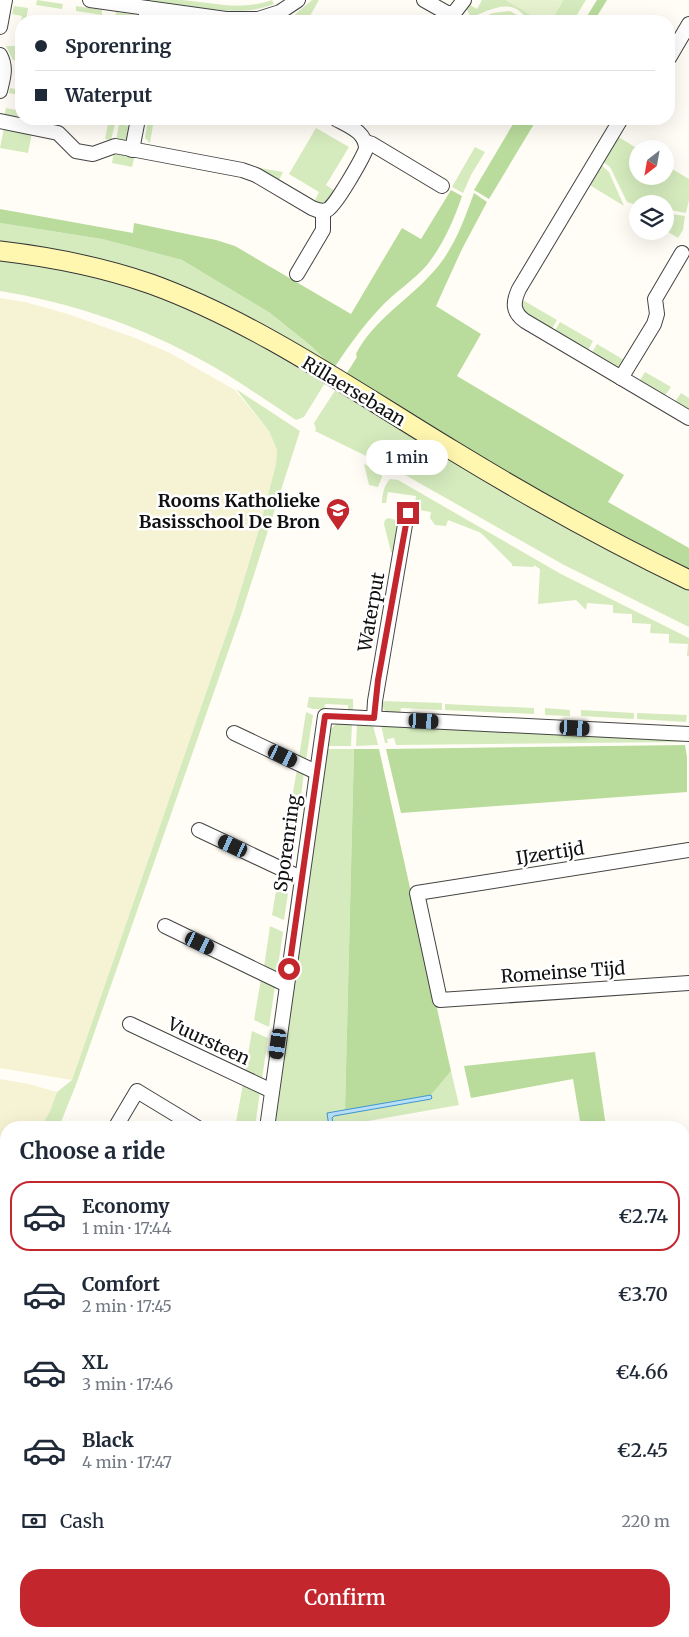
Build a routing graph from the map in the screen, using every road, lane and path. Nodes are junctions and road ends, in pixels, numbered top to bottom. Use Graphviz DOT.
graph roads {
  1 [pos="5,0"];
  2 [pos="90,0"];
  3 [pos="298,0"];
  4 [pos="424,0"];
  5 [pos="464,0"];
  6 [pos="143,9"];
  7 [pos="193,15"];
  8 [pos="284,15"];
  9 [pos="452,15"];
  10 [pos="458,15"];
  11 [pos="689,24"];
  12 [pos="0,27"];
  13 [pos="675,48"];
  14 [pos="0,55"];
  15 [pos="0,92"];
  16 [pos="0,121"];
  17 [pos="15,124"];
  18 [pos="19,125"];
  19 [pos="137,125"];
  20 [pos="346,125"];
  21 [pos="617,125"];
  22 [pos="366,142"];
  23 [pos="132,150"];
  24 [pos="442,186"];
  25 [pos="323,211"];
  26 [pos="0,250"];
  27 [pos="682,253"];
  28 [pos="298,274"];
  29 [pos="622,378"];
  30 [pos="689,418"];
  31 [pos="408,513"];
  32 [pos="689,580"];
  33 [pos="374,718"];
  34 [pos="234,733"];
  35 [pos="689,734"];
  36 [pos="316,772"];
  37 [pos="199,830"];
  38 [pos="689,850"];
  39 [pos="301,878"];
  40 [pos="165,926"];
  41 [pos="689,982"];
  42 [pos="287,985"];
  43 [pos="440,1000"];
  44 [pos="130,1024"];
  45 [pos="272,1091"];
  46 [pos="119,1121"];
  47 [pos="186,1121"];
  48 [pos="268,1121"];
  1 -- 12 [label="street"];
  2 -- 6 [label="street"];
  3 -- 8 [label="street"];
  4 -- 9 [label="street"];
  5 -- 10 [label="street"];
  6 -- 7 [label="street"];
  11 -- 13 [label="street"];
  14 -- 15 [label="street"];
  16 -- 17 [label="street"];
  18 -- 23 [label="street"];
  19 -- 23 [label="street"];
  20 -- 22 [label="street"];
  21 -- 29 [label="street"];
  22 -- 24 [label="street"];
  22 -- 25 [label="street"];
  23 -- 25 [label="street"];
  25 -- 28 [label="street"];
  26 -- 32 [label="street, Rillaersebaan"];
  27 -- 29 [label="street"];
  29 -- 30 [label="street"];
  31 -- 33 [label="street, Waterput"];
  33 -- 35 [label="street, Sporenring"];
  33 -- 36 [label="street, Sporenring"];
  34 -- 36 [label="street"];
  36 -- 39 [label="street, Sporenring"];
  37 -- 39 [label="street"];
  38 -- 43 [label="street, IJzertijd"];
  39 -- 42 [label="street, Sporenring"];
  40 -- 42 [label="street"];
  41 -- 43 [label="street, Romeinse Tijd"];
  42 -- 45 [label="street, Sporenring"];
  44 -- 45 [label="street, Vuursteen"];
  45 -- 48 [label="street, Sporenring"];
  46 -- 47 [label="street"];
}
